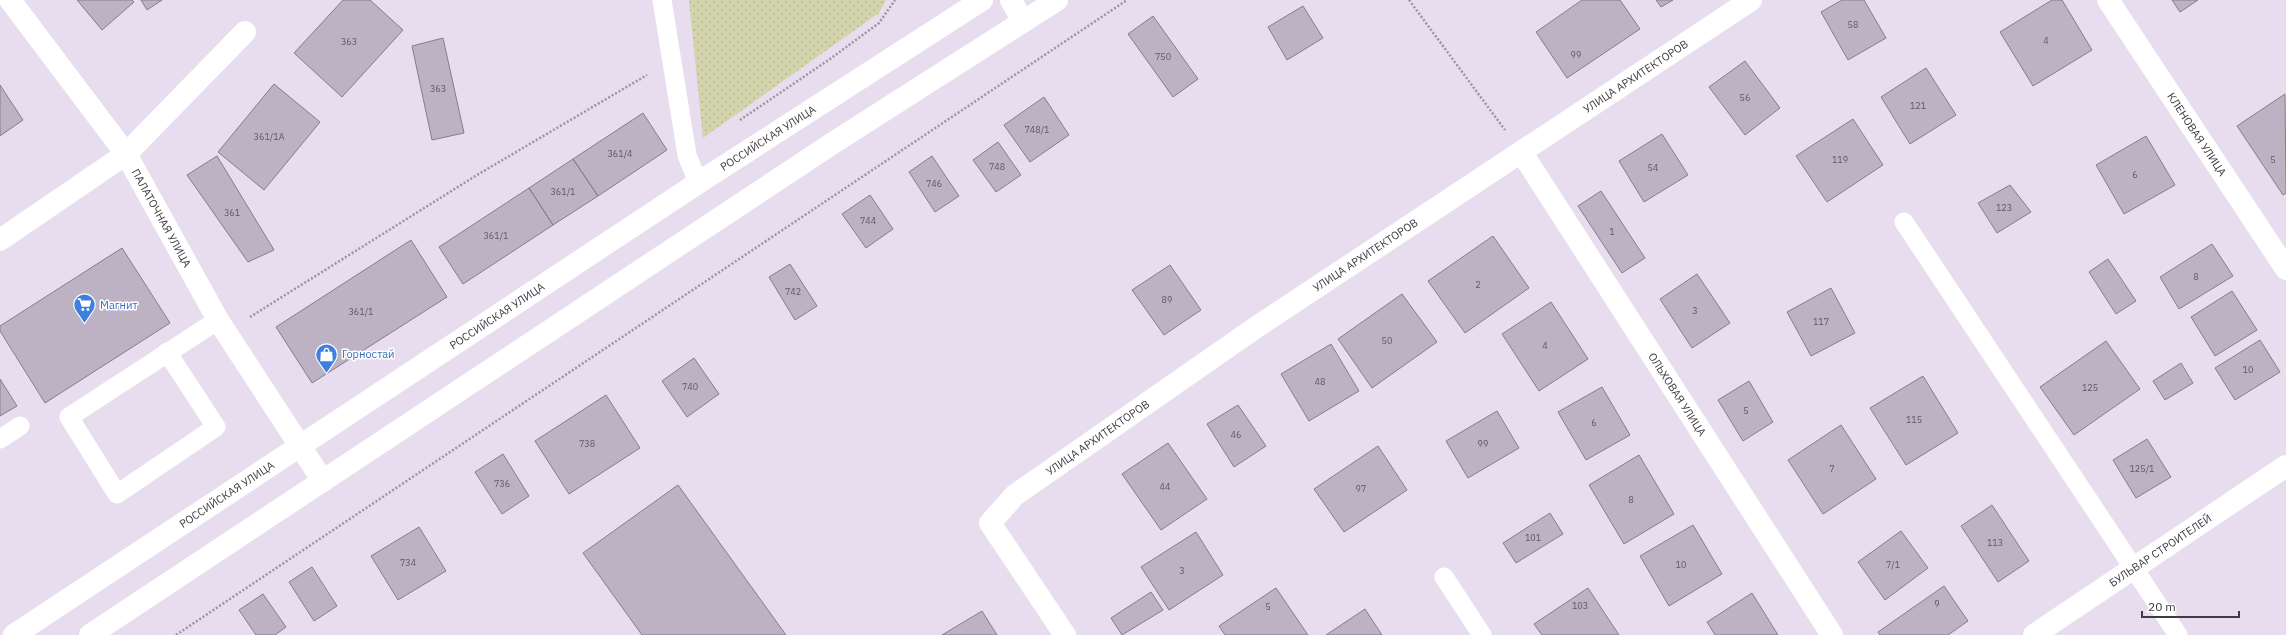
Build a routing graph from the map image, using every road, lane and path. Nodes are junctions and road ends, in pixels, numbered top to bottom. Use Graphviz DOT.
graph roads {
  1 [pos="10,0"];
  2 [pos="662,0"];
  3 [pos="895,0"];
  4 [pos="982,0"];
  5 [pos="1011,0"];
  6 [pos="1057,0"];
  7 [pos="1127,0"];
  8 [pos="1409,0"];
  9 [pos="1750,0"];
  10 [pos="2108,0"];
  11 [pos="1023,22"];
  12 [pos="245,32"];
  13 [pos="672,60"];
  14 [pos="739,120"];
  15 [pos="1522,153"];
  16 [pos="126,154"];
  17 [pos="698,183"];
  18 [pos="1904,222"];
  19 [pos="0,240"];
  20 [pos="2286,269"];
  21 [pos="222,326"];
  22 [pos="167,352"];
  23 [pos="20,426"];
  24 [pos="0,439"];
  25 [pos="300,446"];
  26 [pos="2286,466"];
  27 [pos="323,482"];
  28 [pos="2133,569"];
  29 [pos="1444,577"];
  30 [pos="14,635"];
  31 [pos="90,635"];
  32 [pos="176,635"];
  33 [pos="1065,635"];
  34 [pos="1482,635"];
  35 [pos="1832,635"];
  36 [pos="2034,635"];
  37 [pos="2178,635"];
  1 -- 16 [label="street, ПАЛАТОЧНАЯ УЛИЦА"];
  2 -- 13 [label="lane"];
  3 -- 14 [label="path"];
  4 -- 17 [label="street, РОССИЙСКАЯ УЛИЦА"];
  5 -- 11 [label="street"];
  6 -- 11 [label="street"];
  7 -- 32 [label="path"];
  8 -- 15 [label="path"];
  9 -- 15 [label="street, УЛИЦА АРХИТЕКТОРОВ"];
  10 -- 20 [label="street, КЛЕНОВАЯ УЛИЦА"];
  11 -- 27 [label="street"];
  12 -- 16 [label="street"];
  13 -- 17 [label="lane"];
  13 -- 21 [label="path"];
  15 -- 33 [label="street, УЛИЦА АРХИТЕКТОРОВ"];
  15 -- 35 [label="street, ОЛЬХОВАЯ УЛИЦА"];
  16 -- 19 [label="street"];
  16 -- 21 [label="street, ПАЛАТОЧНАЯ УЛИЦА"];
  17 -- 25 [label="street, РОССИЙСКАЯ УЛИЦА"];
  18 -- 28 [label="lane"];
  21 -- 22 [label="lane"];
  21 -- 25 [label="street, ПАЛАТОЧНАЯ УЛИЦА"];
  22 -- 22 [label="lane"];
  23 -- 24 [label="lane"];
  25 -- 27 [label="street, ПАЛАТОЧНАЯ УЛИЦА"];
  25 -- 30 [label="street, РОССИЙСКАЯ УЛИЦА"];
  26 -- 28 [label="street, БУЛЬВАР СТРОИТЕЛЕЙ"];
  27 -- 31 [label="street"];
  28 -- 36 [label="street, БУЛЬВАР СТРОИТЕЛЕЙ"];
  28 -- 37 [label="lane"];
  29 -- 34 [label="lane"];
}
